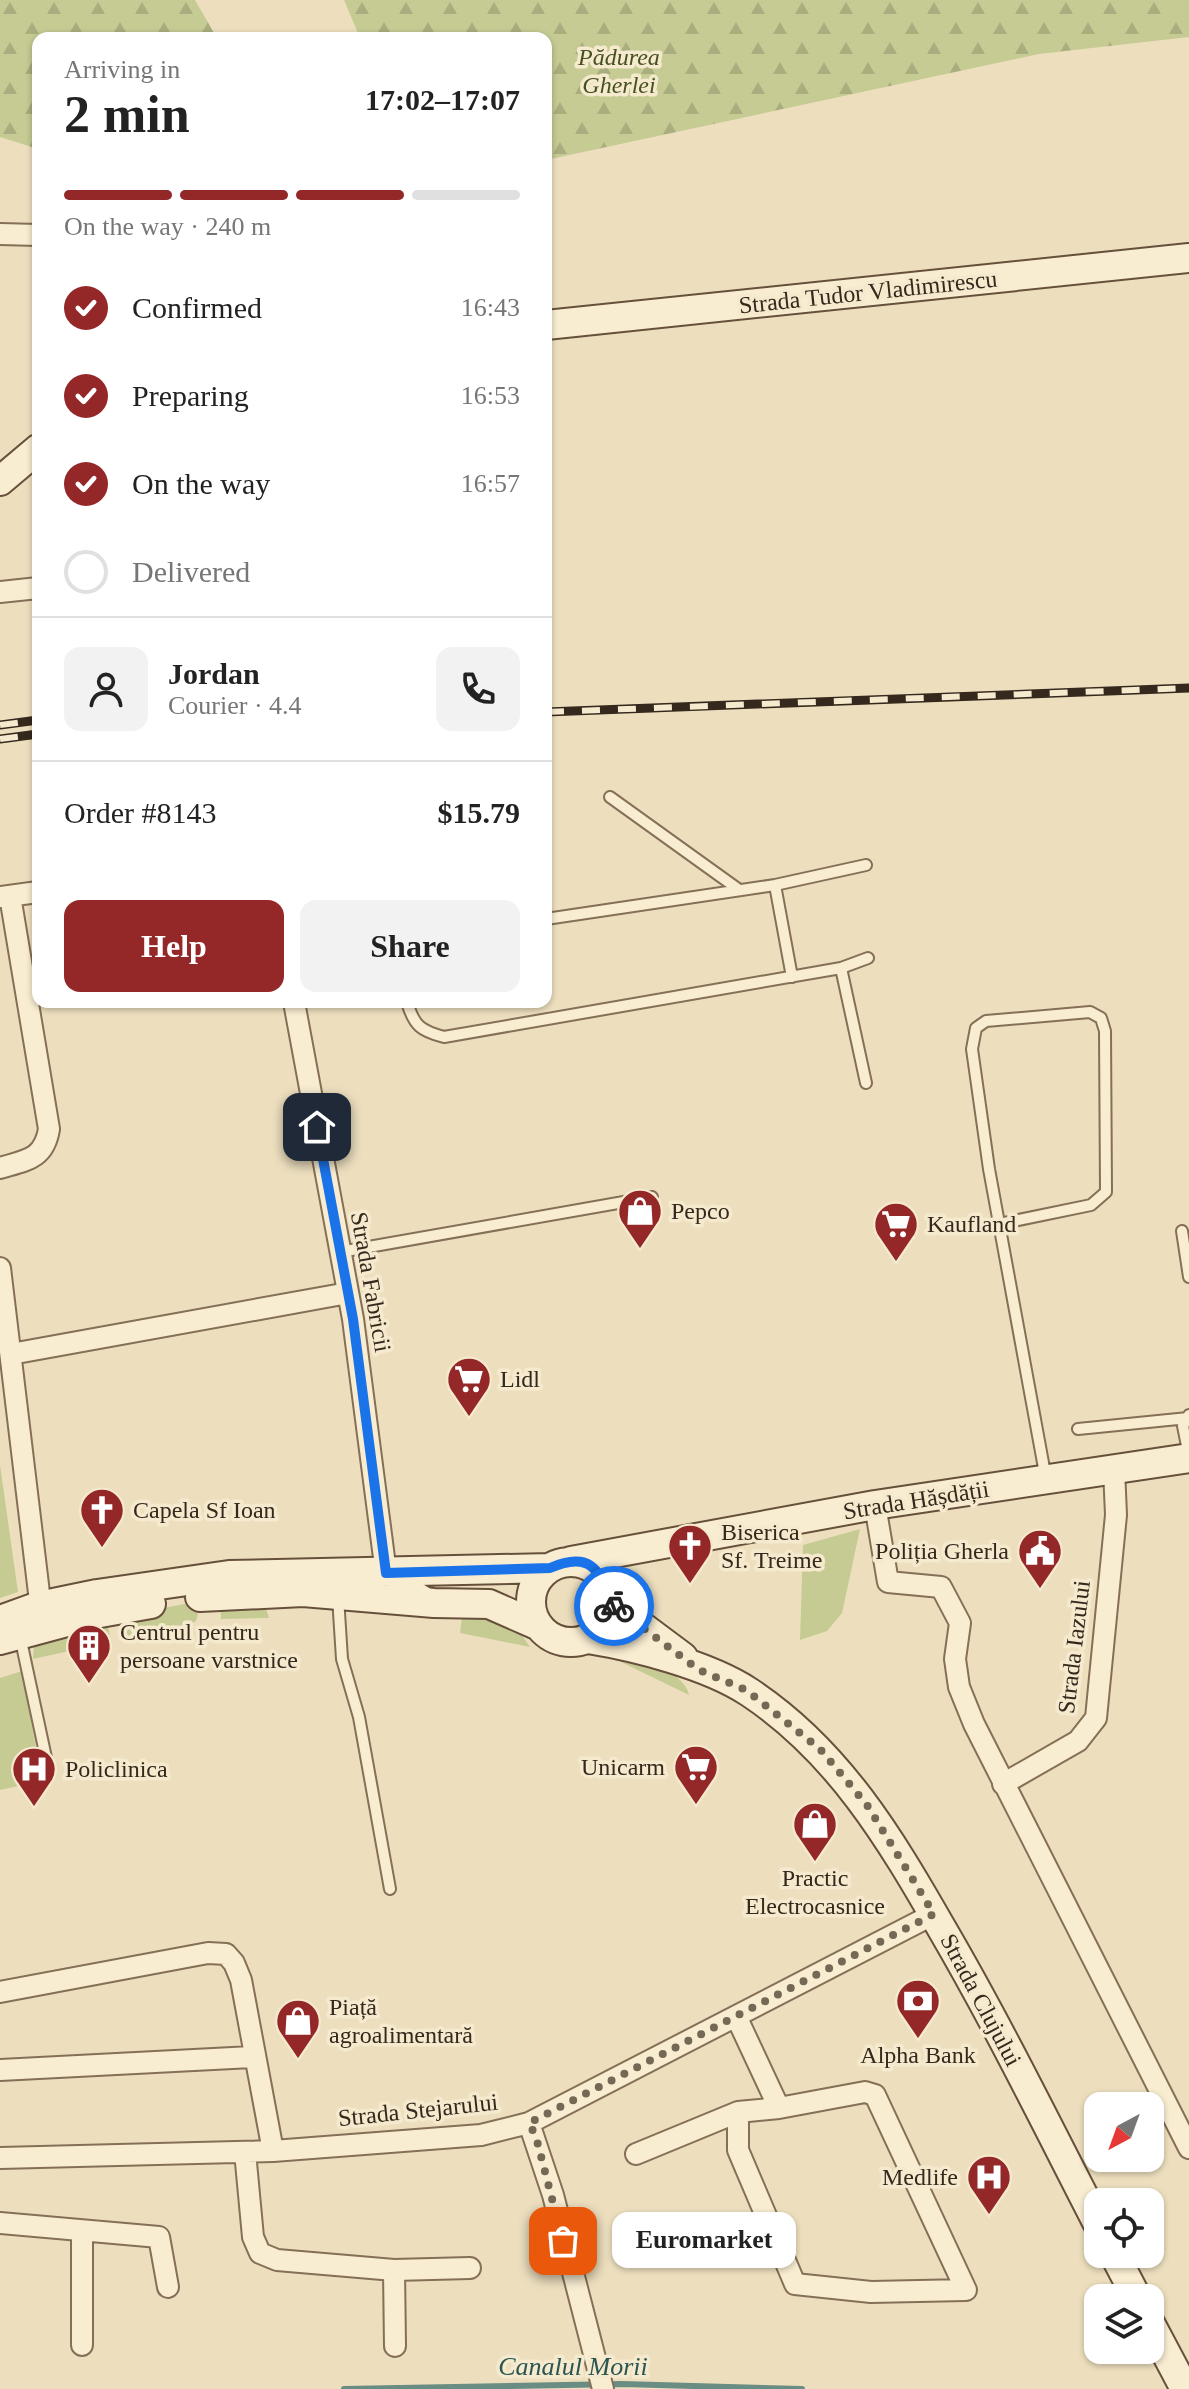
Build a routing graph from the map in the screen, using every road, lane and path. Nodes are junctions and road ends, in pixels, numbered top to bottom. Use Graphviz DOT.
graph roads {
  1 [pos="0,234"];
  2 [pos="32,235"];
  3 [pos="1189,258"];
  4 [pos="552,324"];
  5 [pos="32,454"];
  6 [pos="0,481"];
  7 [pos="32,589"];
  8 [pos="0,592"];
  9 [pos="610,797"];
  10 [pos="866,865"];
  11 [pos="775,885"];
  12 [pos="738,889"];
  13 [pos="32,893"];
  14 [pos="5,897"];
  15 [pos="552,918"];
  16 [pos="868,958"];
  17 [pos="841,968"];
  18 [pos="792,977"];
  19 [pos="295,1008"];
  20 [pos="409,1008"];
  21 [pos="866,1083"];
  22 [pos="0,1168"];
  23 [pos="652,1197"];
  24 [pos="999,1224"];
  25 [pos="1182,1231"];
  26 [pos="340,1252"];
  27 [pos="0,1268"];
  28 [pos="1189,1277"];
  29 [pos="348,1293"];
  30 [pos="11,1354"];
  31 [pos="1188,1417"];
  32 [pos="1078,1429"];
  33 [pos="1189,1458"];
  34 [pos="1114,1469"];
  35 [pos="1046,1479"];
  36 [pos="875,1505"];
  37 [pos="644,1548"];
  38 [pos="560,1564"];
  39 [pos="386,1573"];
  40 [pos="336,1584"];
  41 [pos="610,1594"];
  42 [pos="434,1603"];
  43 [pos="20,1626"];
  44 [pos="539,1626"];
  45 [pos="588,1639"];
  46 [pos="699,1670"];
  47 [pos="48,1767"];
  48 [pos="1003,1784"];
  49 [pos="390,1889"];
  50 [pos="934,1914"];
  51 [pos="0,1992"];
  52 [pos="736,2016"];
  53 [pos="252,2057"];
  54 [pos="0,2070"];
  55 [pos="779,2108"];
  56 [pos="738,2112"];
  57 [pos="529,2123"];
  58 [pos="1189,2148"];
  59 [pos="273,2151"];
  60 [pos="245,2152"];
  61 [pos="636,2154"];
  62 [pos="0,2158"];
  63 [pos="1084,2196"];
  64 [pos="0,2223"];
  65 [pos="82,2231"];
  66 [pos="470,2268"];
  67 [pos="394,2270"];
  68 [pos="168,2287"];
  69 [pos="82,2345"];
  70 [pos="395,2346"];
  71 [pos="1164,2349"];
  72 [pos="603,2389"];
  73 [pos="1185,2389"];
  1 -- 2 [label="street"];
  3 -- 4 [label="main road, Strada Tudor Vladimirescu"];
  5 -- 6 [label="main road"];
  7 -- 8 [label="street"];
  9 -- 12 [label="lane"];
  10 -- 11 [label="lane"];
  11 -- 12 [label="lane"];
  11 -- 18 [label="lane"];
  12 -- 15 [label="lane"];
  13 -- 14 [label="street"];
  14 -- 22 [label="street"];
  16 -- 17 [label="lane"];
  17 -- 18 [label="lane"];
  17 -- 21 [label="lane"];
  18 -- 20 [label="lane"];
  19 -- 26 [label="street, Strada Fabricii"];
  23 -- 26 [label="lane"];
  24 -- 24 [label="lane"];
  24 -- 35 [label="lane"];
  25 -- 28 [label="lane"];
  26 -- 29 [label="street, Strada Fabricii"];
  27 -- 30 [label="street"];
  29 -- 30 [label="street"];
  29 -- 39 [label="street, Strada Fabricii"];
  30 -- 43 [label="street"];
  31 -- 32 [label="lane"];
  31 -- 33 [label="lane"];
  33 -- 34 [label="main road, Strada Hășdății"];
  34 -- 35 [label="main road, Strada Hășdății"];
  34 -- 48 [label="street, Strada Iazului"];
  35 -- 36 [label="main road, Strada Hășdății"];
  36 -- 37 [label="main road, Strada Hășdății"];
  36 -- 48 [label="street"];
  37 -- 38 [label="main road, Strada Hășdății"];
  37 -- 41 [label="main road"];
  38 -- 39 [label="main road"];
  38 -- 41 [label="main road, Strada Clujului"];
  38 -- 44 [label="main road"];
  39 -- 40 [label="main road"];
  39 -- 42 [label="street"];
  40 -- 42 [label="main road, Strada Clujului"];
  40 -- 43 [label="main road"];
  40 -- 49 [label="lane"];
  41 -- 45 [label="main road"];
  41 -- 46 [label="main road, Strada Clujului"];
  42 -- 44 [label="main road, Strada Clujului"];
  43 -- 47 [label="lane"];
  44 -- 45 [label="main road, Strada Clujului"];
  45 -- 46 [label="main road, Strada Clujului"];
  46 -- 50 [label="main road, Strada Clujului"];
  48 -- 58 [label="street"];
  50 -- 52 [label="street, Strada Stejarului"];
  50 -- 63 [label="main road, Strada Clujului"];
  51 -- 53 [label="street"];
  52 -- 55 [label="street"];
  52 -- 57 [label="street, Strada Stejarului"];
  53 -- 54 [label="street"];
  53 -- 59 [label="street"];
  55 -- 56 [label="street"];
  55 -- 56 [label="street"];
  56 -- 61 [label="street"];
  57 -- 59 [label="street, Strada Stejarului"];
  57 -- 72 [label="street"];
  59 -- 60 [label="street, Strada Stejarului"];
  60 -- 62 [label="street, Strada Stejarului"];
  60 -- 67 [label="street"];
  64 -- 65 [label="street"];
  65 -- 68 [label="street"];
  65 -- 69 [label="street"];
  66 -- 67 [label="street"];
  67 -- 70 [label="street"];
  71 -- 73 [label="main road"];
}
